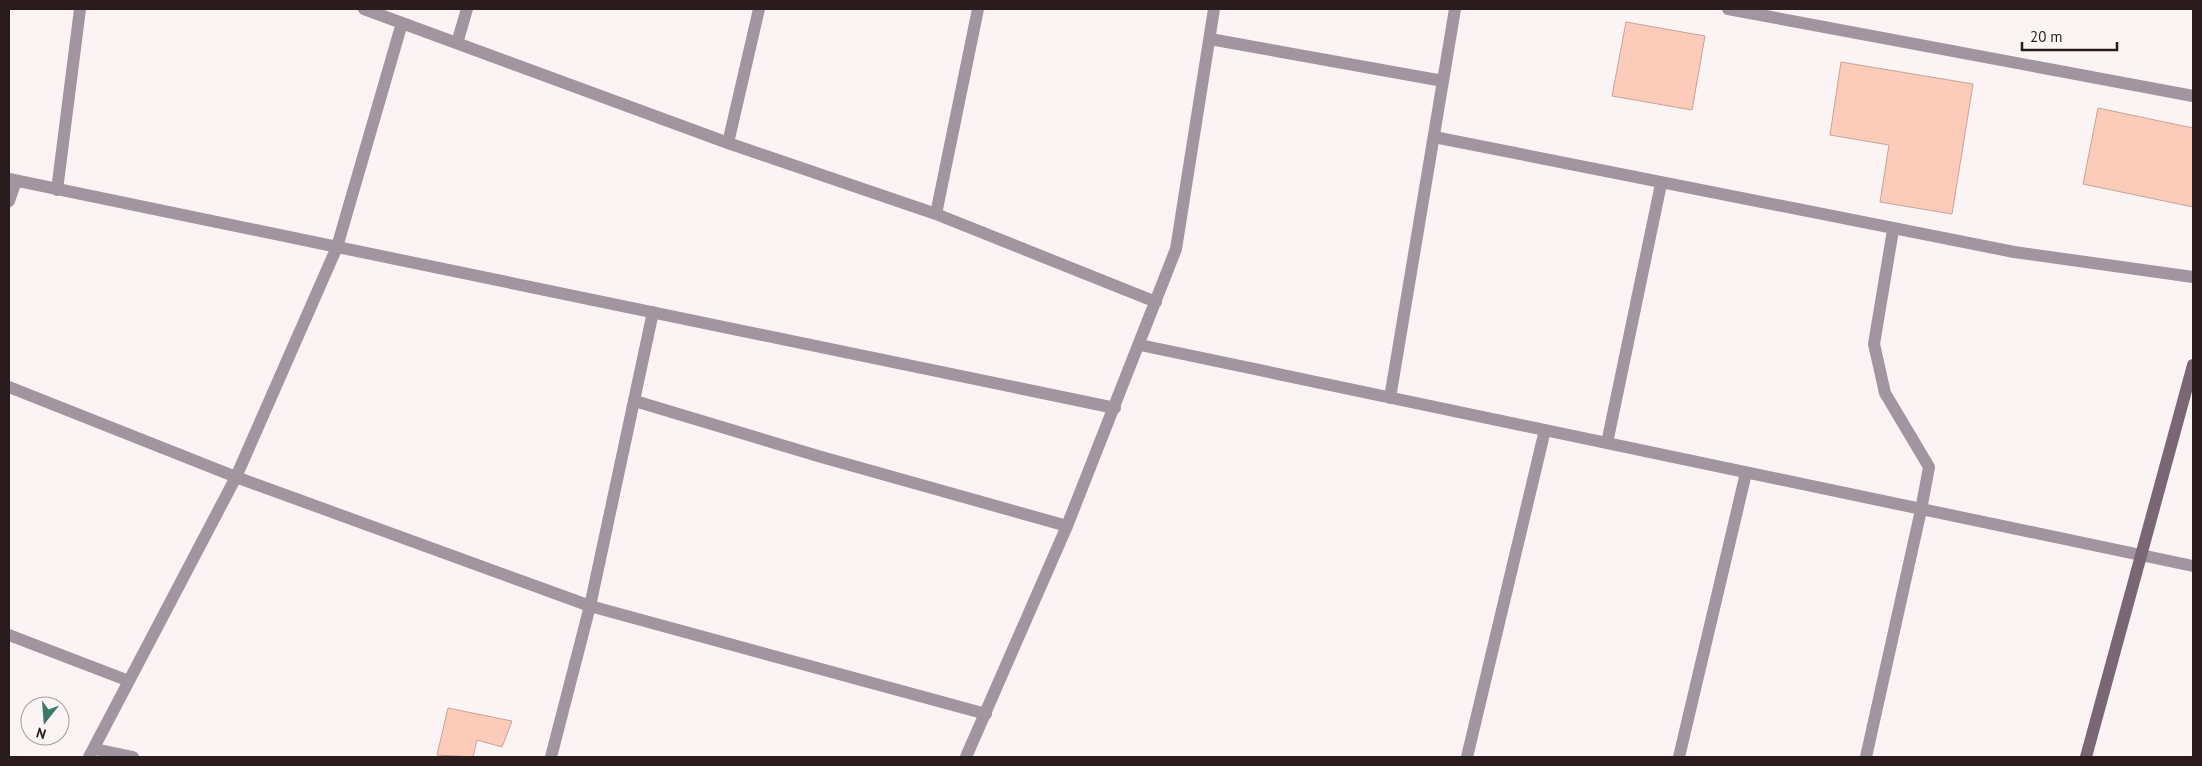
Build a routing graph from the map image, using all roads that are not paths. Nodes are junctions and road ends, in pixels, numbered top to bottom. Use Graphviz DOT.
graph roads {
  1 [pos="80,9"];
  2 [pos="364,9"];
  3 [pos="467,9"];
  4 [pos="759,9"];
  5 [pos="978,9"];
  6 [pos="1214,9"];
  7 [pos="1455,9"];
  8 [pos="1728,9"];
  9 [pos="402,23"];
  10 [pos="1210,39"];
  11 [pos="457,43"];
  12 [pos="1443,82"];
  13 [pos="2193,96"];
  14 [pos="1434,137"];
  15 [pos="728,143"];
  16 [pos="13,180"];
  17 [pos="1661,184"];
  18 [pos="57,190"];
  19 [pos="9,201"];
  20 [pos="936,214"];
  21 [pos="1893,230"];
  22 [pos="337,247"];
  23 [pos="2193,277"];
  24 [pos="1156,302"];
  25 [pos="653,312"];
  26 [pos="1140,345"];
  27 [pos="2193,365"];
  28 [pos="9,387"];
  29 [pos="1390,398"];
  30 [pos="635,402"];
  31 [pos="1115,408"];
  32 [pos="1545,430"];
  33 [pos="1607,443"];
  34 [pos="1746,473"];
  35 [pos="236,477"];
  36 [pos="1922,510"];
  37 [pos="1068,526"];
  38 [pos="2140,556"];
  39 [pos="2193,566"];
  40 [pos="590,606"];
  41 [pos="9,634"];
  42 [pos="129,681"];
  43 [pos="986,714"];
  44 [pos="92,753"];
  45 [pos="133,757"];
  46 [pos="551,757"];
  47 [pos="966,757"];
  48 [pos="1467,757"];
  49 [pos="1679,757"];
  50 [pos="1866,757"];
  51 [pos="2086,757"];
  1 -- 18 [label="street"];
  2 -- 9 [label="street"];
  3 -- 11 [label="street"];
  4 -- 15 [label="street"];
  5 -- 20 [label="street"];
  6 -- 10 [label="street"];
  7 -- 12 [label="street"];
  8 -- 13 [label="street"];
  9 -- 11 [label="street"];
  9 -- 22 [label="street"];
  10 -- 12 [label="street"];
  10 -- 24 [label="street"];
  11 -- 15 [label="street"];
  12 -- 14 [label="street"];
  14 -- 17 [label="street"];
  14 -- 29 [label="street"];
  15 -- 20 [label="street"];
  16 -- 18 [label="street"];
  16 -- 19 [label="street"];
  17 -- 21 [label="street"];
  17 -- 33 [label="street"];
  18 -- 22 [label="street"];
  20 -- 24 [label="street"];
  21 -- 23 [label="street"];
  21 -- 36 [label="street"];
  22 -- 25 [label="street"];
  22 -- 35 [label="street"];
  24 -- 26 [label="street"];
  25 -- 30 [label="street"];
  25 -- 31 [label="street"];
  26 -- 29 [label="street"];
  26 -- 31 [label="street"];
  27 -- 38 [label="street"];
  28 -- 35 [label="street"];
  29 -- 32 [label="street"];
  30 -- 37 [label="street"];
  30 -- 40 [label="street"];
  31 -- 37 [label="street"];
  32 -- 33 [label="street"];
  32 -- 48 [label="street"];
  33 -- 34 [label="street"];
  34 -- 36 [label="street"];
  34 -- 49 [label="street"];
  35 -- 40 [label="street"];
  35 -- 42 [label="street"];
  36 -- 38 [label="street"];
  36 -- 50 [label="street"];
  37 -- 43 [label="street"];
  38 -- 39 [label="street"];
  38 -- 51 [label="street"];
  40 -- 43 [label="street"];
  40 -- 46 [label="street"];
  41 -- 42 [label="street"];
  42 -- 44 [label="street"];
  43 -- 47 [label="street"];
  44 -- 45 [label="street"];
}
